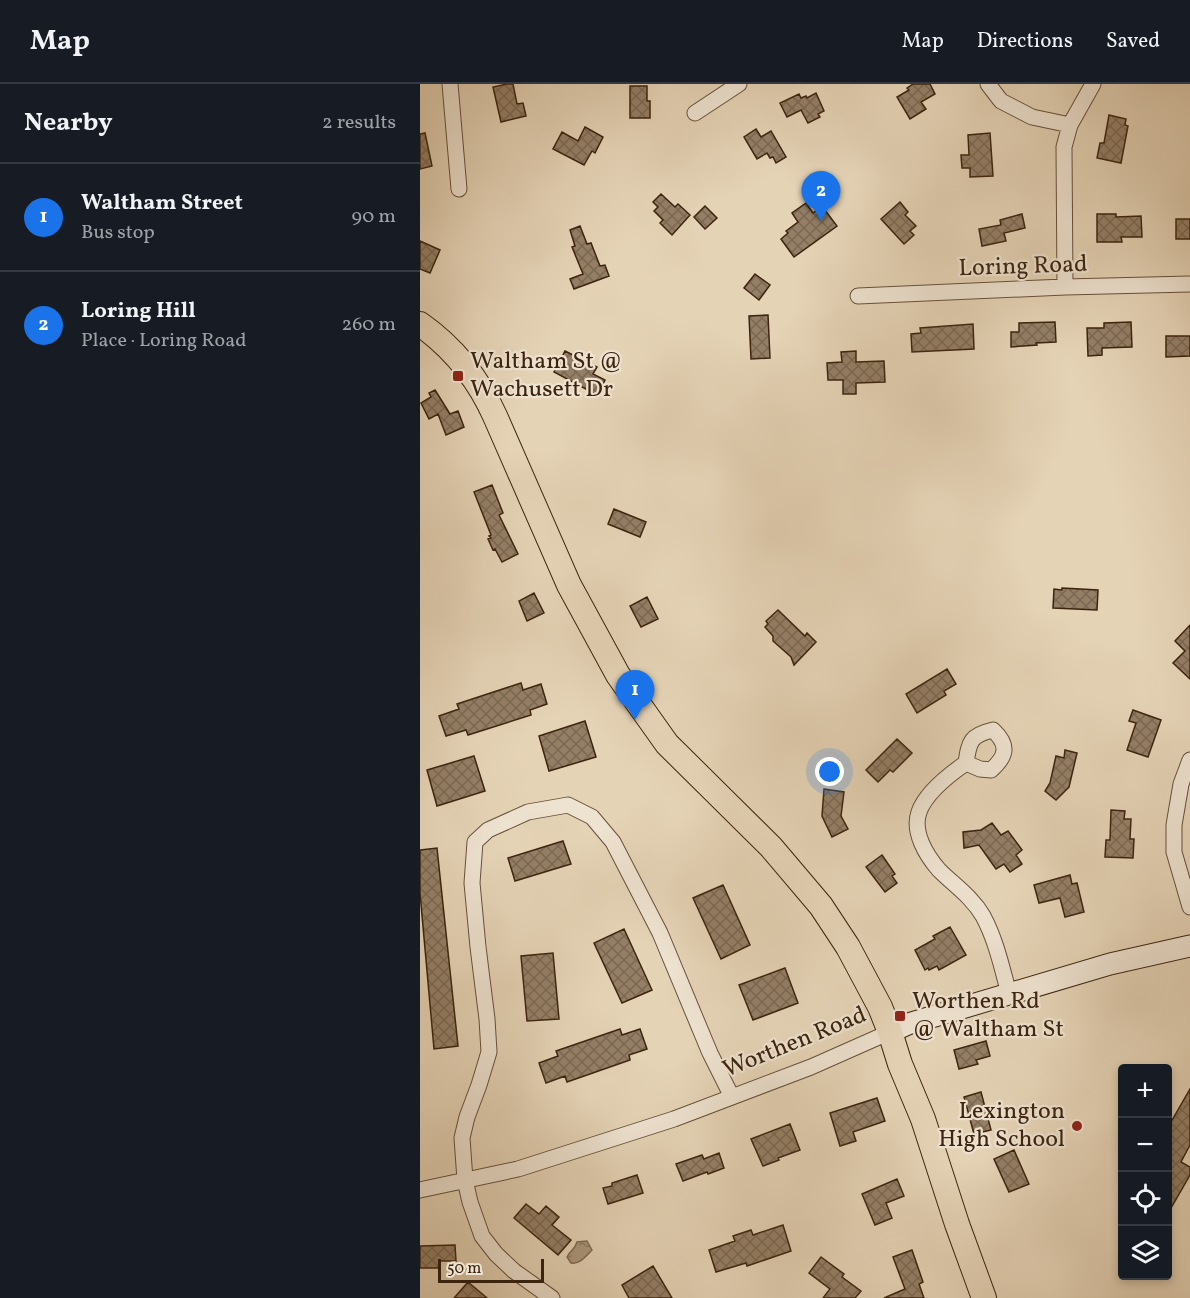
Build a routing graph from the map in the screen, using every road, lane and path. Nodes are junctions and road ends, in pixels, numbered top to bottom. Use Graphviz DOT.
graph roads {
  1 [pos="450,84"];
  2 [pos="740,84"];
  3 [pos="988,84"];
  4 [pos="1093,84"];
  5 [pos="694,113"];
  6 [pos="1070,125"];
  7 [pos="459,189"];
  8 [pos="1190,284"];
  9 [pos="1065,287"];
  10 [pos="858,296"];
  11 [pos="420,324"];
  12 [pos="1190,760"];
  13 [pos="966,763"];
  14 [pos="1190,907"];
  15 [pos="1190,946"];
  16 [pos="1009,994"];
  17 [pos="891,1032"];
  18 [pos="732,1097"];
  19 [pos="465,1180"];
  20 [pos="420,1190"];
  21 [pos="552,1298"];
  22 [pos="984,1298"];
  1 -- 7 [label="street"];
  2 -- 5 [label="street"];
  3 -- 6 [label="street"];
  4 -- 6 [label="street"];
  6 -- 9 [label="street"];
  8 -- 9 [label="street, Loring Road"];
  9 -- 10 [label="street, Loring Road"];
  11 -- 17 [label="main road"];
  12 -- 14 [label="street"];
  13 -- 16 [label="street"];
  15 -- 16 [label="main road, Worthen Road"];
  16 -- 17 [label="main road, Worthen Road"];
  17 -- 18 [label="street, Worthen Road"];
  17 -- 22 [label="main road"];
  18 -- 19 [label="street, Worthen Road"];
  18 -- 19 [label="street"];
  19 -- 20 [label="street, Worthen Road"];
  19 -- 21 [label="street"];
}
